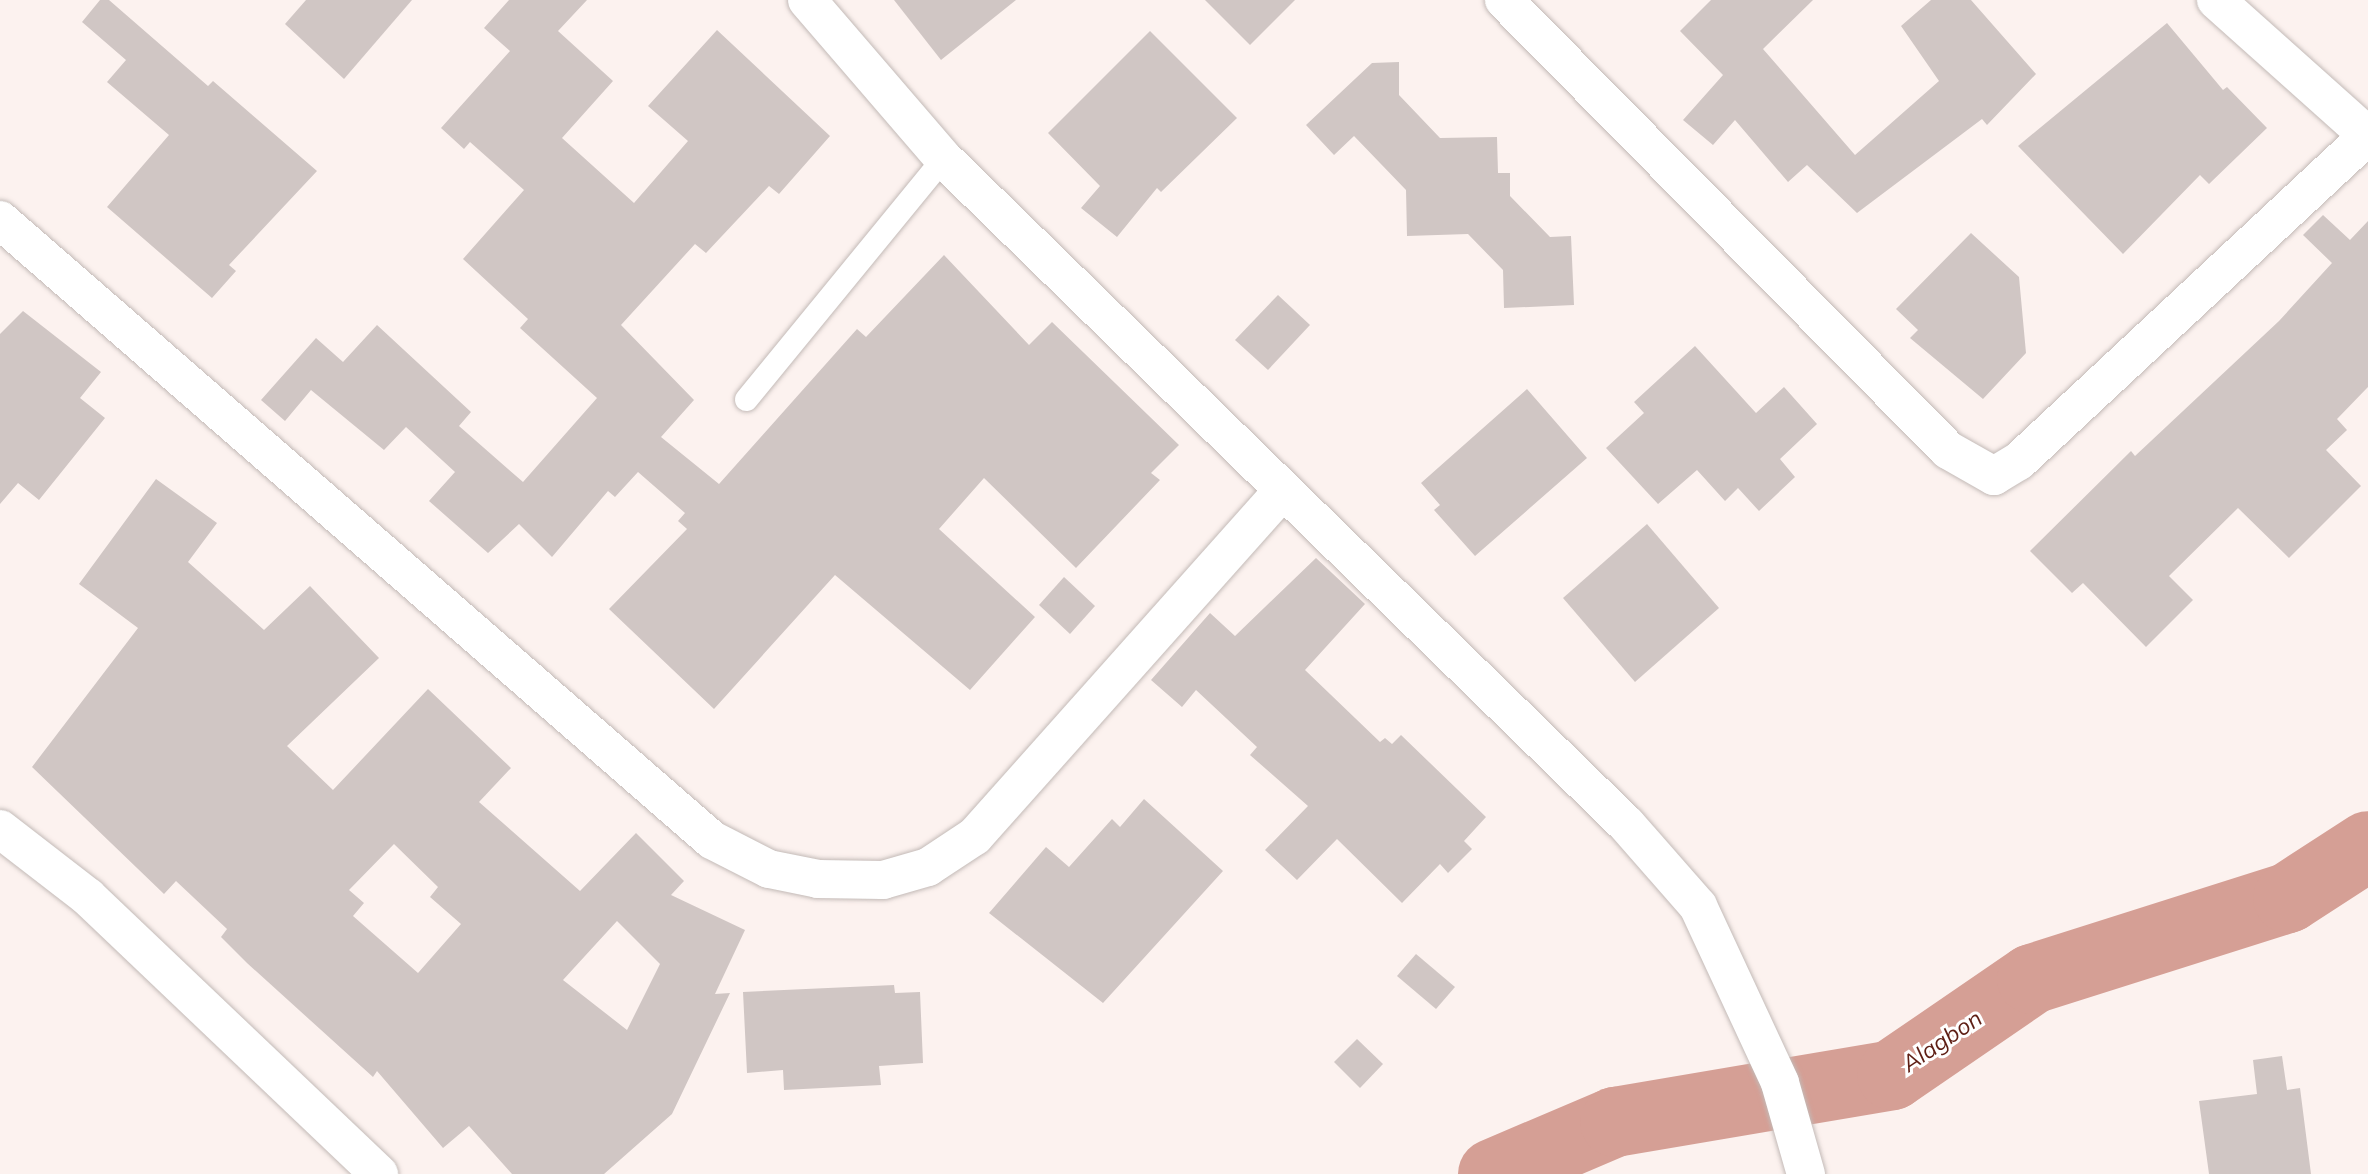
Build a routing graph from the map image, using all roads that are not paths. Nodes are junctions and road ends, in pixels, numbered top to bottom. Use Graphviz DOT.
graph roads {
  1 [pos="807,0"];
  2 [pos="1504,0"];
  3 [pos="2216,0"];
  4 [pos="2368,136"];
  5 [pos="943,158"];
  6 [pos="0,220"];
  7 [pos="746,399"];
  8 [pos="1281,492"];
  9 [pos="0,829"];
  10 [pos="379,1174"];
  11 [pos="1806,1174"];
  1 -- 5 [label="street"];
  2 -- 4 [label="street"];
  3 -- 4 [label="street"];
  5 -- 7 [label="lane"];
  5 -- 8 [label="street"];
  6 -- 8 [label="street"];
  8 -- 11 [label="street"];
  9 -- 10 [label="street"];
}
